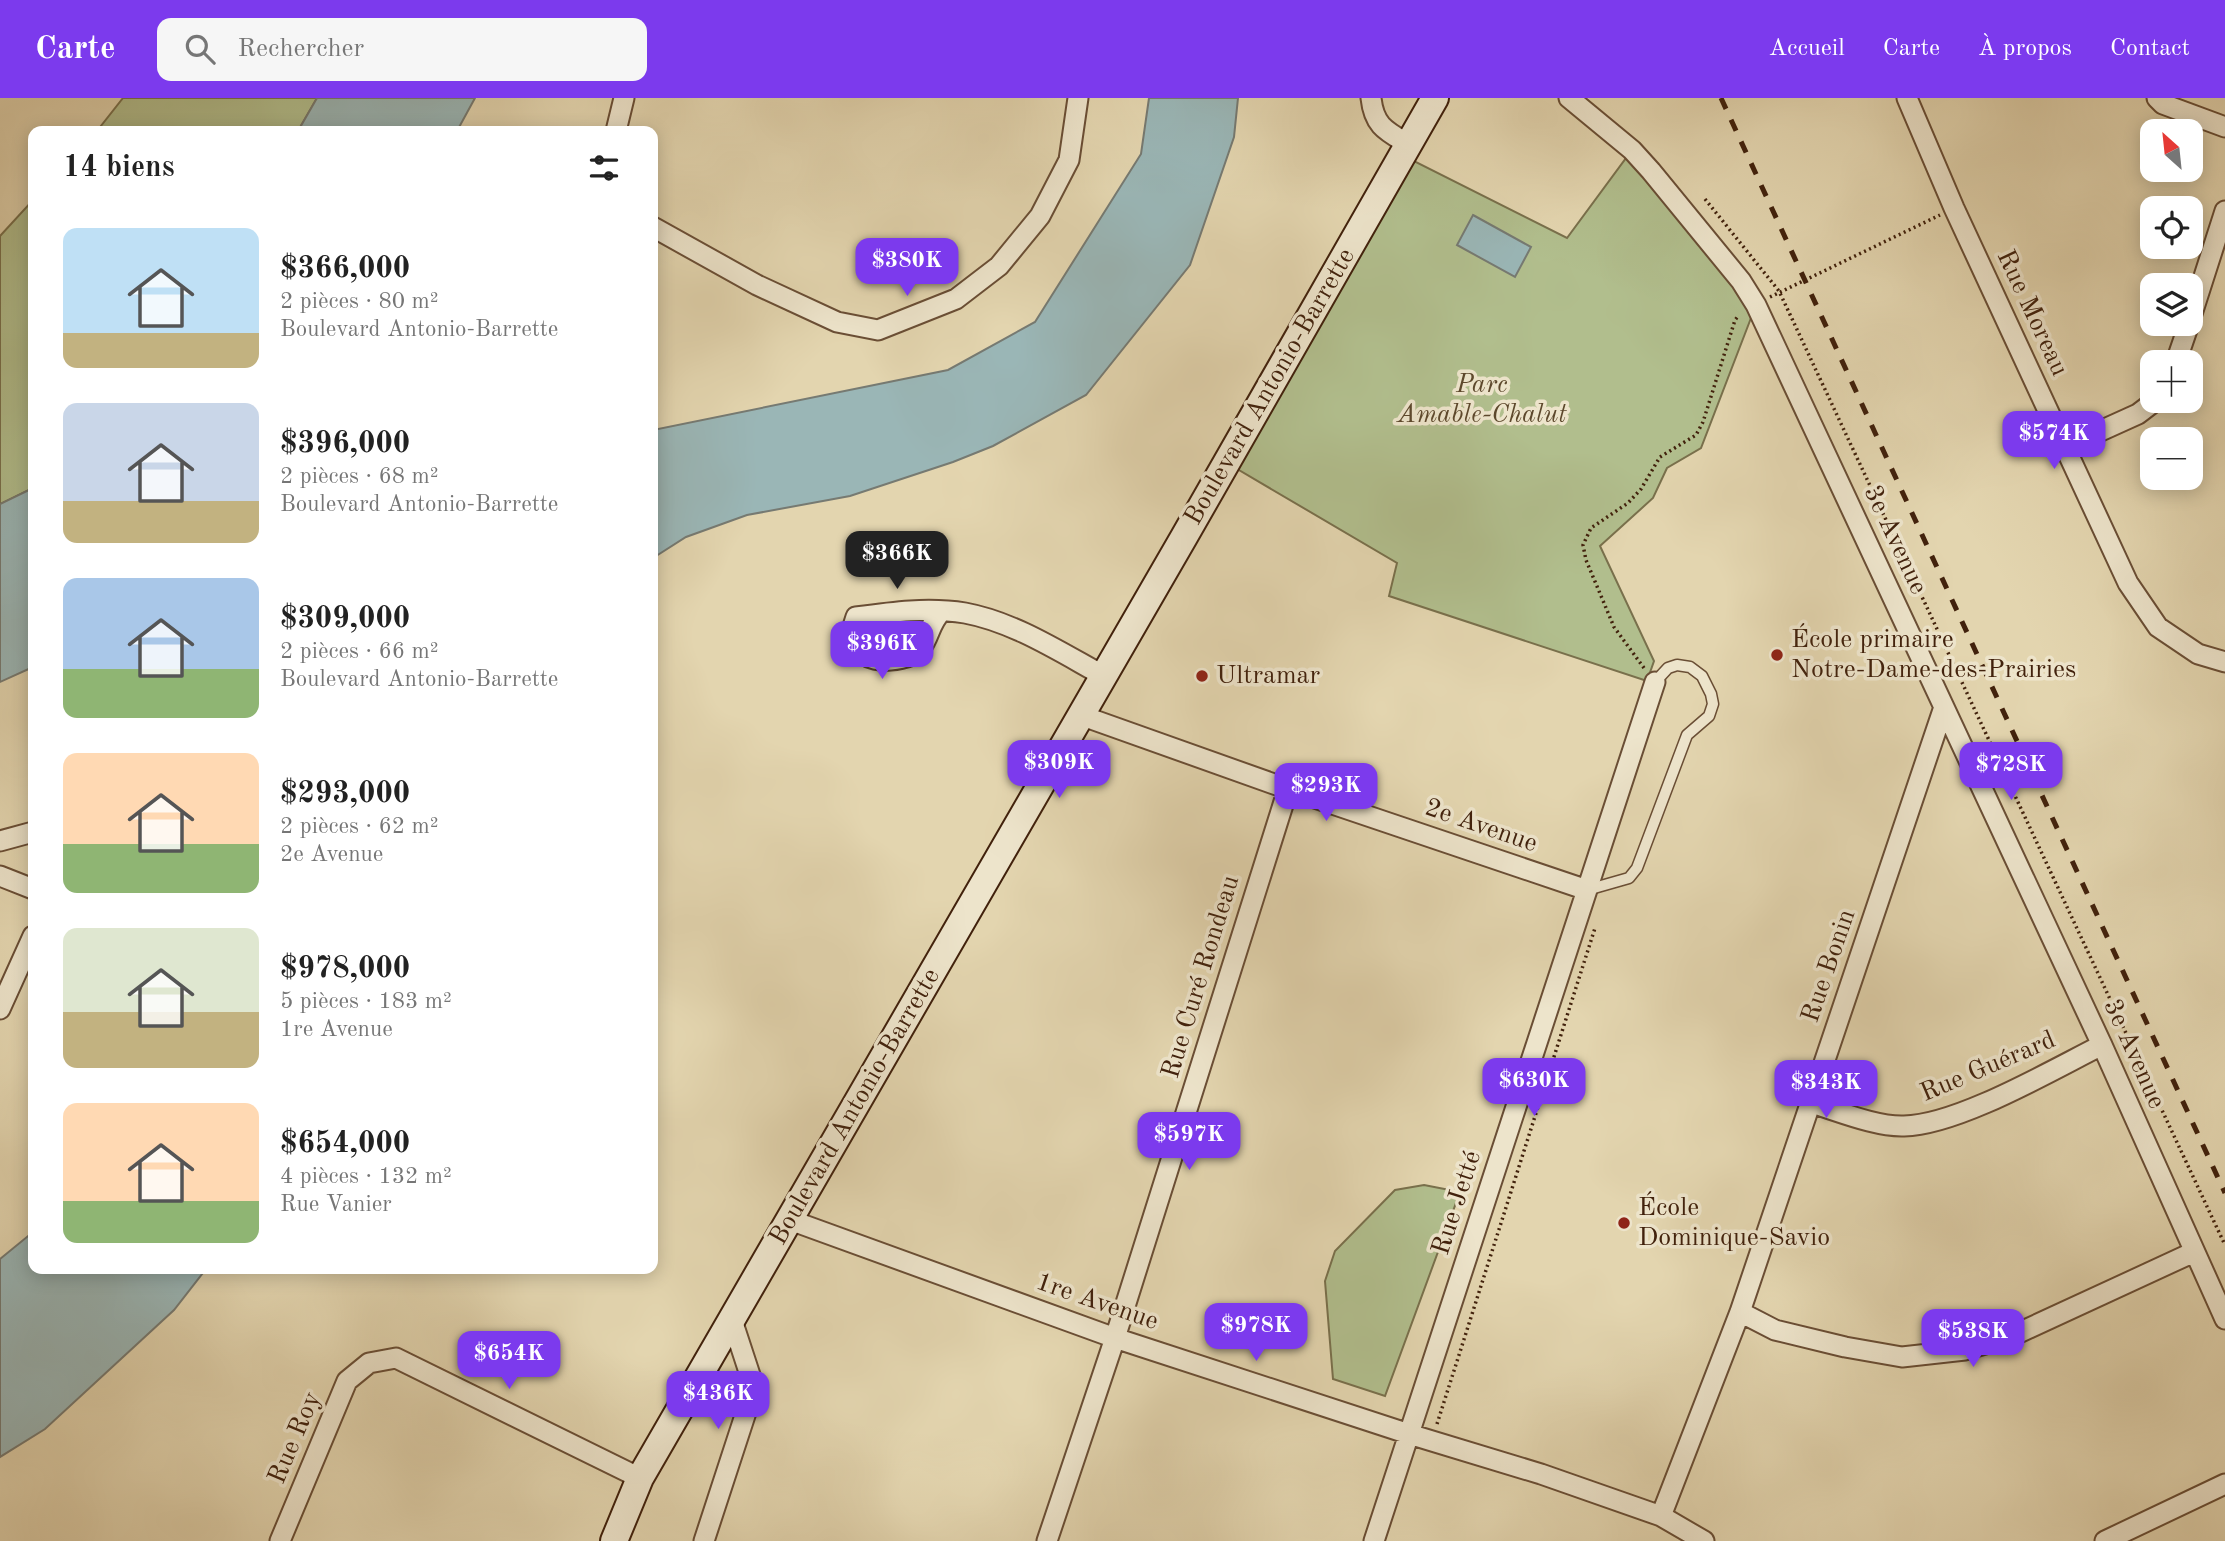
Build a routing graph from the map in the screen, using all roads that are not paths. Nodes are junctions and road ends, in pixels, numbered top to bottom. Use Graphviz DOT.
graph roads {
  1 [pos="624,98"];
  2 [pos="1078,98"];
  3 [pos="1371,98"];
  4 [pos="1435,98"];
  5 [pos="1569,98"];
  6 [pos="1907,98"];
  7 [pos="2157,98"];
  8 [pos="618,126"];
  9 [pos="2225,127"];
  10 [pos="1408,144"];
  11 [pos="2225,211"];
  12 [pos="658,230"];
  13 [pos="2203,280"];
  14 [pos="2140,412"];
  15 [pos="2065,447"];
  16 [pos="942,611"];
  17 [pos="2225,662"];
  18 [pos="1104,676"];
  19 [pos="1655,682"];
  20 [pos="1944,707"];
  21 [pos="1080,715"];
  22 [pos="1288,789"];
  23 [pos="28,833"];
  24 [pos="0,841"];
  25 [pos="0,876"];
  26 [pos="28,887"];
  27 [pos="1587,890"];
  28 [pos="28,947"];
  29 [pos="0,1009"];
  30 [pos="2102,1045"];
  31 [pos="1811,1103"];
  32 [pos="790,1220"];
  33 [pos="2194,1252"];
  34 [pos="1740,1312"];
  35 [pos="2225,1319"];
  36 [pos="732,1321"];
  37 [pos="1115,1338"];
  38 [pos="1409,1434"];
  39 [pos="640,1478"];
  40 [pos="2225,1484"];
  41 [pos="1661,1516"];
  42 [pos="280,1541"];
  43 [pos="614,1541"];
  44 [pos="704,1541"];
  45 [pos="1047,1541"];
  46 [pos="1374,1541"];
  47 [pos="1704,1541"];
  48 [pos="2105,1541"];
  1 -- 8 [label="street"];
  2 -- 12 [label="street"];
  3 -- 10 [label="street"];
  4 -- 10 [label="street, Boulevard Antonio-Barrette"];
  5 -- 20 [label="street, 3e Avenue"];
  6 -- 15 [label="street, Rue Moreau"];
  7 -- 9 [label="street"];
  10 -- 18 [label="street, Boulevard Antonio-Barrette"];
  11 -- 13 [label="street"];
  14 -- 15 [label="street"];
  15 -- 17 [label="street, Rue Moreau"];
  16 -- 18 [label="street"];
  18 -- 21 [label="street, Boulevard Antonio-Barrette"];
  19 -- 27 [label="street, Rue Jetté"];
  19 -- 27 [label="lane"];
  20 -- 30 [label="street, 3e Avenue"];
  20 -- 31 [label="street, Rue Bonin"];
  21 -- 22 [label="street, 2e Avenue"];
  21 -- 32 [label="street, Boulevard Antonio-Barrette"];
  22 -- 27 [label="street, 2e Avenue"];
  22 -- 37 [label="street, Rue Curé Rondeau"];
  23 -- 24 [label="street"];
  25 -- 26 [label="street"];
  27 -- 38 [label="street, Rue Jetté"];
  28 -- 29 [label="street"];
  30 -- 31 [label="street, Rue Guérard"];
  30 -- 33 [label="street, 3e Avenue"];
  31 -- 34 [label="street, Rue Bonin"];
  32 -- 36 [label="street, Boulevard Antonio-Barrette"];
  32 -- 37 [label="street, 1re Avenue"];
  33 -- 34 [label="street"];
  33 -- 35 [label="street, 3e Avenue"];
  34 -- 41 [label="street, Rue Bonin"];
  36 -- 39 [label="street, Boulevard Antonio-Barrette"];
  36 -- 44 [label="street"];
  37 -- 38 [label="street, 1re Avenue"];
  37 -- 45 [label="street, Rue Curé Rondeau"];
  38 -- 41 [label="street, 1re Avenue"];
  38 -- 46 [label="street, Rue Jetté"];
  39 -- 42 [label="street, Rue Roy"];
  39 -- 43 [label="street, Boulevard Antonio-Barrette"];
  40 -- 48 [label="street"];
  41 -- 47 [label="street, 1re Avenue"];
}
